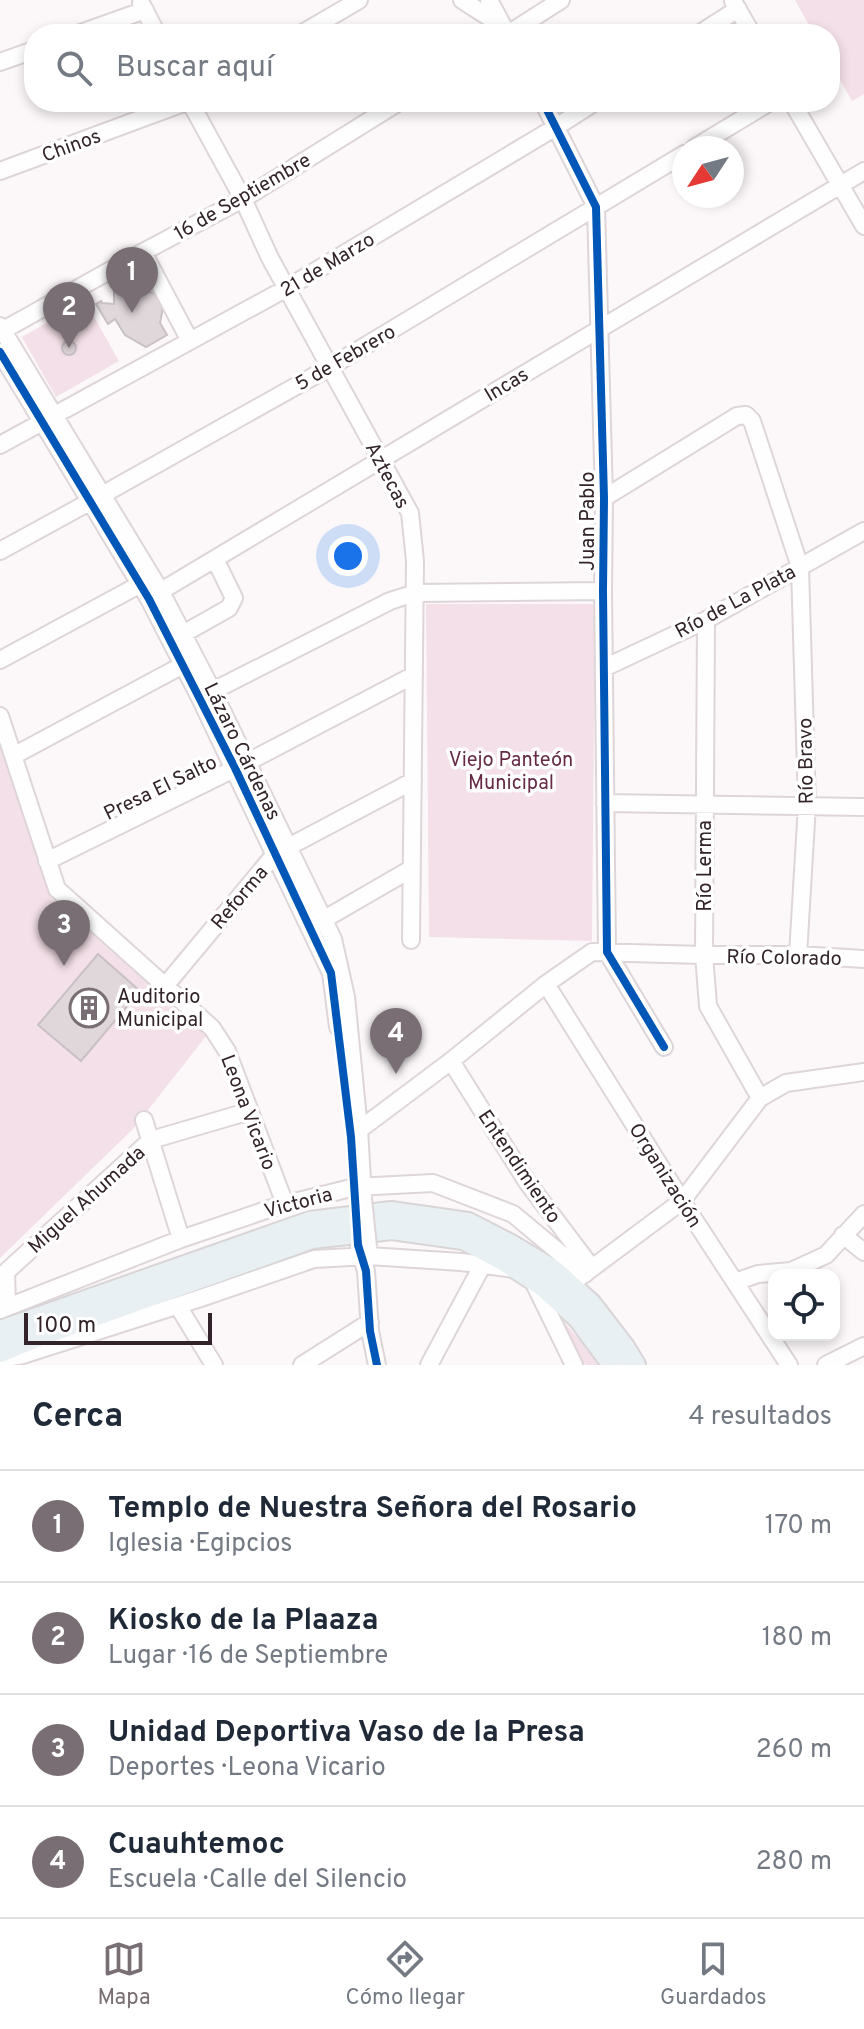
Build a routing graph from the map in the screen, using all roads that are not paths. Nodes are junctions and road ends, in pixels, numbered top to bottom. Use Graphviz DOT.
graph roads {
  1 [pos="359,0"];
  2 [pos="462,0"];
  3 [pos="489,0"];
  4 [pos="561,0"];
  5 [pos="735,4"];
  6 [pos="142,5"];
  7 [pos="100,24"];
  8 [pos="152,24"];
  9 [pos="318,24"];
  10 [pos="496,24"];
  11 [pos="502,24"];
  12 [pos="520,24"];
  13 [pos="711,24"];
  14 [pos="746,24"];
  15 [pos="24,54"];
  16 [pos="0,62"];
  17 [pos="161,112"];
  18 [pos="194,112"];
  19 [pos="383,112"];
  20 [pos="548,112"];
  21 [pos="579,112"];
  22 [pos="753,112"];
  23 [pos="798,112"];
  24 [pos="556,127"];
  25 [pos="714,136"];
  26 [pos="672,161"];
  27 [pos="0,171"];
  28 [pos="864,171"];
  29 [pos="840,185"];
  30 [pos="243,199"];
  31 [pos="596,207"];
  32 [pos="864,226"];
  33 [pos="143,252"];
  34 [pos="287,288"];
  35 [pos="600,328"];
  36 [pos="1,330"];
  37 [pos="190,341"];
  38 [pos="0,352"];
  39 [pos="330,367"];
  40 [pos="48,419"];
  41 [pos="0,445"];
  42 [pos="381,460"];
  43 [pos="96,498"];
  44 [pos="604,498"];
  45 [pos="864,531"];
  46 [pos="0,551"];
  47 [pos="215,559"];
  48 [pos="800,567"];
  49 [pos="150,588"];
  50 [pos="603,591"];
  51 [pos="415,593"];
  52 [pos="706,620"];
  53 [pos="183,634"];
  54 [pos="0,660"];
  55 [pos="183,665"];
  56 [pos="604,668"];
  57 [pos="414,675"];
  58 [pos="206,695"];
  59 [pos="0,716"];
  60 [pos="13,756"];
  61 [pos="240,766"];
  62 [pos="413,781"];
  63 [pos="605,803"];
  64 [pos="704,803"];
  65 [pos="807,805"];
  66 [pos="864,807"];
  67 [pos="282,851"];
  68 [pos="47,861"];
  69 [pos="411,869"];
  70 [pos="317,924"];
  71 [pos="411,940"];
  72 [pos="607,952"];
  73 [pos="704,955"];
  74 [pos="798,955"];
  75 [pos="864,959"];
  76 [pos="546,984"];
  77 [pos="165,986"];
  78 [pos="664,1047"];
  79 [pos="451,1061"];
  80 [pos="864,1072"];
  81 [pos="760,1098"];
  82 [pos="250,1111"];
  83 [pos="144,1120"];
  84 [pos="355,1133"];
  85 [pos="151,1140"];
  86 [pos="359,1193"];
  87 [pos="682,1201"];
  88 [pos="285,1204"];
  89 [pos="864,1214"];
  90 [pos="843,1235"];
  91 [pos="181,1239"];
  92 [pos="864,1252"];
  93 [pos="364,1255"];
  94 [pos="482,1266"];
  95 [pos="524,1273"];
  96 [pos="582,1276"];
  97 [pos="735,1282"];
  98 [pos="178,1306"];
  99 [pos="3,1308"];
  100 [pos="370,1322"];
  101 [pos="0,1331"];
  102 [pos="864,1346"];
  103 [pos="0,1352"];
  104 [pos="0,1359"];
  105 [pos="214,1365"];
  106 [pos="302,1365"];
  107 [pos="377,1365"];
  108 [pos="429,1365"];
  109 [pos="574,1365"];
  110 [pos="613,1365"];
  111 [pos="635,1365"];
  112 [pos="789,1365"];
  113 [pos="826,1365"];
  1 -- 9 [label="street"];
  2 -- 10 [label="street"];
  3 -- 11 [label="street"];
  4 -- 12 [label="street"];
  5 -- 13 [label="street"];
  5 -- 14 [label="street"];
  6 -- 7 [label="street"];
  6 -- 8 [label="street"];
  15 -- 16 [label="street"];
  17 -- 27 [label="street, Chinos"];
  18 -- 30 [label="street, Aztecas"];
  19 -- 30 [label="street, 16 de Septiembre"];
  20 -- 24 [label="street, Juan Pablo"];
  21 -- 24 [label="street, 21 de Marzo"];
  22 -- 25 [label="street"];
  23 -- 29 [label="street"];
  24 -- 31 [label="street, Juan Pablo"];
  24 -- 34 [label="street, 21 de Marzo"];
  26 -- 31 [label="street, 5 de Febrero"];
  28 -- 29 [label="street, Incas"];
  29 -- 32 [label="street"];
  29 -- 35 [label="street, Incas"];
  30 -- 33 [label="street, 16 de Septiembre"];
  30 -- 34 [label="street, Aztecas"];
  31 -- 35 [label="street, Juan Pablo"];
  31 -- 39 [label="street, 5 de Febrero"];
  33 -- 36 [label="street, 16 de Septiembre"];
  33 -- 37 [label="street"];
  34 -- 37 [label="street, 21 de Marzo"];
  34 -- 39 [label="street, Aztecas"];
  35 -- 42 [label="street, Incas"];
  35 -- 44 [label="street, Juan Pablo"];
  36 -- 40 [label="street, Lázaro Cárdenas"];
  37 -- 40 [label="street, 21 de Marzo"];
  38 -- 40 [label="street, Lázaro Cárdenas"];
  39 -- 42 [label="street, Aztecas"];
  39 -- 43 [label="street, 5 de Febrero"];
  40 -- 41 [label="street, 21 de Marzo"];
  40 -- 43 [label="street, Lázaro Cárdenas"];
  42 -- 47 [label="street, Incas"];
  42 -- 51 [label="street, Aztecas"];
  43 -- 46 [label="street, 5 de Febrero"];
  43 -- 49 [label="street, Lázaro Cárdenas"];
  44 -- 48 [label="street, Río Bravo"];
  44 -- 50 [label="street, Juan Pablo"];
  45 -- 48 [label="street, Río de La Plata"];
  47 -- 49 [label="street, Incas"];
  47 -- 53 [label="street"];
  48 -- 52 [label="street, Río de La Plata"];
  48 -- 65 [label="street, Río Bravo"];
  49 -- 53 [label="street, Lázaro Cárdenas"];
  49 -- 54 [label="street, Incas"];
  49 -- 55 [label="street, Lázaro Cárdenas"];
  50 -- 51 [label="street"];
  50 -- 56 [label="street, Juan Pablo"];
  51 -- 57 [label="street, Aztecas"];
  51 -- 58 [label="street"];
  52 -- 56 [label="street, Río de La Plata"];
  52 -- 64 [label="street, Río Lerma"];
  53 -- 58 [label="street, Lázaro Cárdenas"];
  55 -- 58 [label="street, Lázaro Cárdenas"];
  55 -- 60 [label="street"];
  56 -- 63 [label="street, Juan Pablo"];
  57 -- 61 [label="street, Presa El Salto"];
  57 -- 62 [label="street, Aztecas"];
  58 -- 61 [label="street, Lázaro Cárdenas"];
  59 -- 60 [label="street, Leona Vicario"];
  60 -- 68 [label="street, Leona Vicario"];
  61 -- 67 [label="street, Lázaro Cárdenas"];
  61 -- 68 [label="street, Presa El Salto"];
  62 -- 67 [label="street, Reforma"];
  62 -- 69 [label="street, Aztecas"];
  63 -- 64 [label="street"];
  63 -- 72 [label="street, Juan Pablo"];
  64 -- 65 [label="street"];
  64 -- 73 [label="street, Río Lerma"];
  65 -- 66 [label="street"];
  65 -- 74 [label="street, Río Bravo"];
  67 -- 70 [label="street, Lázaro Cárdenas"];
  67 -- 77 [label="street, Reforma"];
  68 -- 77 [label="street, Leona Vicario"];
  69 -- 70 [label="street"];
  69 -- 71 [label="street, Aztecas"];
  70 -- 84 [label="street, Lázaro Cárdenas"];
  72 -- 73 [label="street, Río Colorado"];
  72 -- 76 [label="street"];
  72 -- 78 [label="street"];
  73 -- 74 [label="street, Río Colorado"];
  73 -- 81 [label="street, Río Lerma"];
  74 -- 75 [label="street, Río Colorado"];
  76 -- 79 [label="street"];
  76 -- 87 [label="street, Organización"];
  77 -- 82 [label="street, Leona Vicario"];
  79 -- 84 [label="street"];
  79 -- 96 [label="street, Entendimiento"];
  80 -- 81 [label="street"];
  81 -- 87 [label="street"];
  82 -- 85 [label="street, Miguel Ahumada"];
  82 -- 88 [label="street, Leona Vicario"];
  83 -- 85 [label="street"];
  84 -- 86 [label="street, Lázaro Cárdenas"];
  85 -- 91 [label="street"];
  85 -- 99 [label="street, Miguel Ahumada"];
  86 -- 88 [label="street, Victoria"];
  86 -- 93 [label="street, Lázaro Cárdenas"];
  86 -- 96 [label="street, Victoria"];
  87 -- 96 [label="street"];
  87 -- 97 [label="street, Organización"];
  88 -- 91 [label="street, Victoria"];
  89 -- 90 [label="street"];
  90 -- 92 [label="street"];
  90 -- 97 [label="street"];
  91 -- 99 [label="street, Victoria"];
  93 -- 94 [label="street"];
  93 -- 98 [label="street"];
  93 -- 100 [label="street, Lázaro Cárdenas"];
  94 -- 95 [label="street"];
  94 -- 108 [label="street"];
  95 -- 103 [label="main road"];
  95 -- 109 [label="street"];
  95 -- 110 [label="main road"];
  96 -- 101 [label="main road"];
  96 -- 111 [label="main road"];
  97 -- 112 [label="street, Organización"];
  98 -- 104 [label="street"];
  98 -- 105 [label="street"];
  100 -- 106 [label="street"];
  100 -- 107 [label="street, Lázaro Cárdenas"];
  102 -- 113 [label="street"];
}
